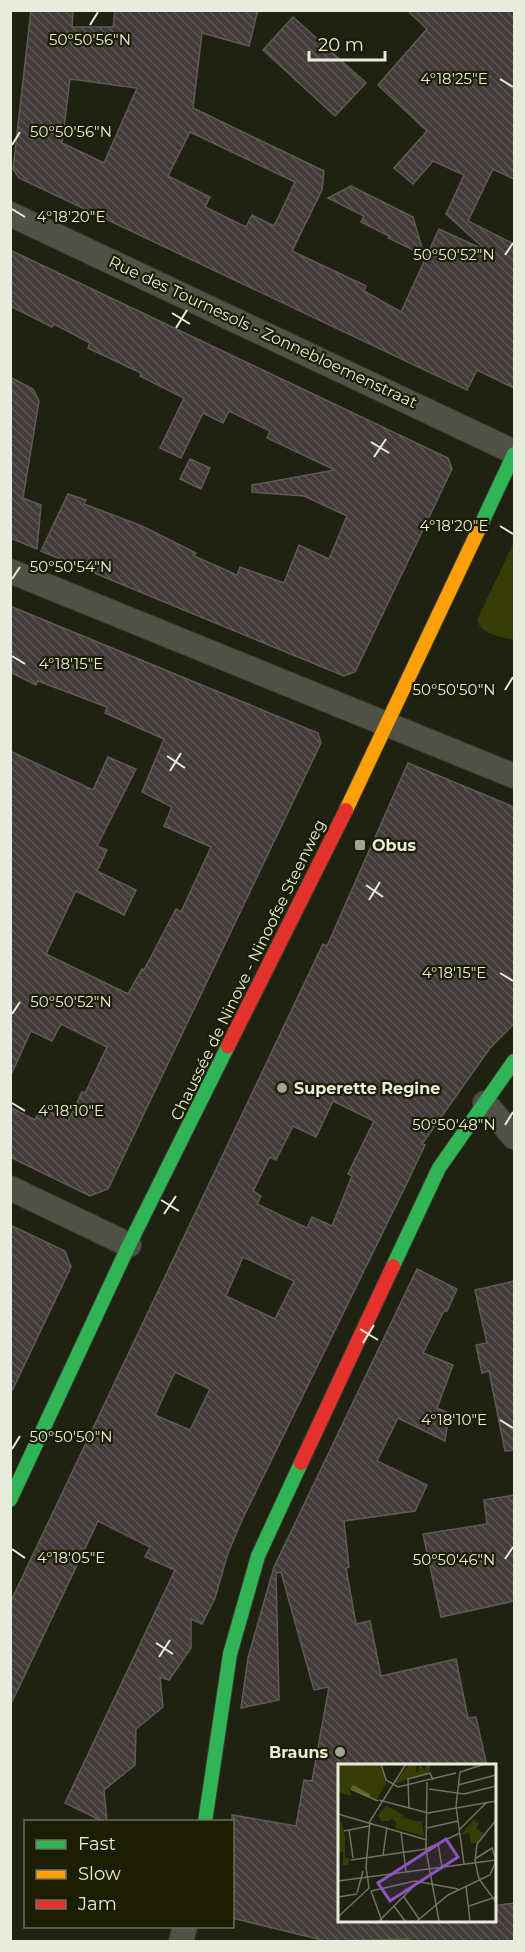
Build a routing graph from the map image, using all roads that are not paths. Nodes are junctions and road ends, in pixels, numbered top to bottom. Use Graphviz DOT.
graph roads {
  1 [pos="10,214"];
  2 [pos="514,453"];
  3 [pos="10,571"];
  4 [pos="387,725"];
  5 [pos="514,776"];
  6 [pos="514,1061"];
  7 [pos="484,1103"];
  8 [pos="514,1137"];
  9 [pos="10,1188"];
  10 [pos="129,1245"];
  11 [pos="10,1500"];
  12 [pos="205,1820"];
  1 -- 2 [label="street, Rue des Tournesols - Zonnebloemenstraat"];
  2 -- 4 [label="main road, Chaussée de Ninove - Ninoofse Steenweg"];
  3 -- 4 [label="street"];
  4 -- 5 [label="street"];
  4 -- 10 [label="main road, Chaussée de Ninove - Ninoofse Steenweg"];
  6 -- 7 [label="main road"];
  7 -- 8 [label="street"];
  7 -- 12 [label="main road"];
  9 -- 10 [label="street"];
  10 -- 11 [label="main road, Chaussée de Ninove - Ninoofse Steenweg"];
}
